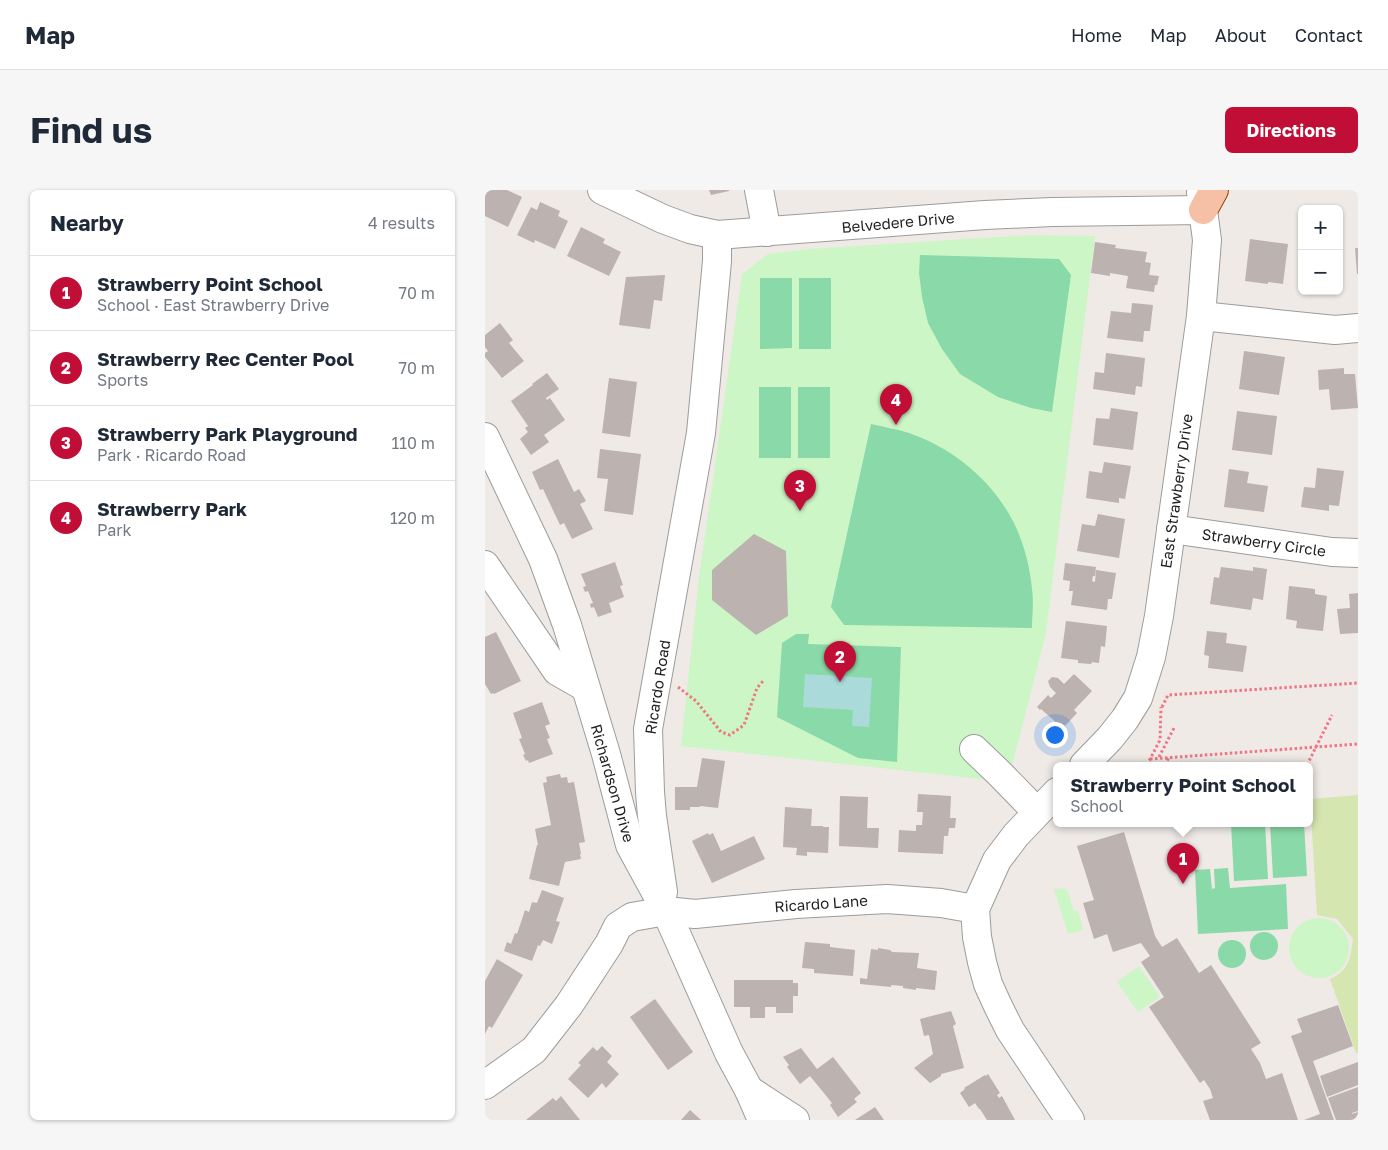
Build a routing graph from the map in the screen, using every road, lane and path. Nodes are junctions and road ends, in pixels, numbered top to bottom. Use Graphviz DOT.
graph roads {
  1 [pos="602,190"];
  2 [pos="759,190"];
  3 [pos="1206,195"];
  4 [pos="767,232"];
  5 [pos="717,235"];
  6 [pos="1201,316"];
  7 [pos="1358,328"];
  8 [pos="485,437"];
  9 [pos="492,461"];
  10 [pos="1171,529"];
  11 [pos="1358,554"];
  12 [pos="485,565"];
  13 [pos="657,679"];
  14 [pos="763,680"];
  15 [pos="1358,683"];
  16 [pos="585,687"];
  17 [pos="1150,702"];
  18 [pos="1332,716"];
  19 [pos="1174,728"];
  20 [pos="1358,744"];
  21 [pos="1316,747"];
  22 [pos="974,749"];
  23 [pos="1169,757"];
  24 [pos="1159,758"];
  25 [pos="1151,759"];
  26 [pos="1087,762"];
  27 [pos="1149,762"];
  28 [pos="1166,762"];
  29 [pos="1308,762"];
  30 [pos="1053,796"];
  31 [pos="1037,812"];
  32 [pos="975,909"];
  33 [pos="666,911"];
  34 [pos="485,1085"];
  35 [pos="749,1090"];
  36 [pos="762,1120"];
  37 [pos="795,1120"];
  38 [pos="1070,1120"];
  1 -- 5 [label="street, Belvedere Drive"];
  2 -- 4 [label="street"];
  3 -- 4 [label="street, Belvedere Drive"];
  3 -- 6 [label="street, East Strawberry Drive"];
  4 -- 5 [label="street, Belvedere Drive"];
  5 -- 13 [label="street, Ricardo Road"];
  6 -- 7 [label="street"];
  6 -- 10 [label="street, East Strawberry Drive"];
  8 -- 9 [label="street, Richardson Drive"];
  9 -- 16 [label="street, Richardson Drive"];
  10 -- 11 [label="street, Strawberry Circle"];
  10 -- 17 [label="street, East Strawberry Drive"];
  12 -- 16 [label="street"];
  13 -- 14 [label="path"];
  13 -- 33 [label="street, Ricardo Road"];
  15 -- 17 [label="path"];
  16 -- 33 [label="street, Richardson Drive"];
  17 -- 25 [label="path"];
  17 -- 26 [label="street, East Strawberry Drive"];
  18 -- 21 [label="path"];
  19 -- 24 [label="path"];
  20 -- 21 [label="path"];
  21 -- 23 [label="path"];
  21 -- 29 [label="path"];
  22 -- 31 [label="street"];
  23 -- 24 [label="path"];
  23 -- 28 [label="path"];
  24 -- 25 [label="path"];
  25 -- 27 [label="path"];
  30 -- 31 [label="street"];
  31 -- 32 [label="street"];
  32 -- 33 [label="street, Ricardo Lane"];
  32 -- 38 [label="street"];
  33 -- 34 [label="street"];
  33 -- 35 [label="street, Richardson Drive"];
  35 -- 36 [label="street, Richardson Drive"];
  35 -- 37 [label="street, Richardson Drive"];
}
